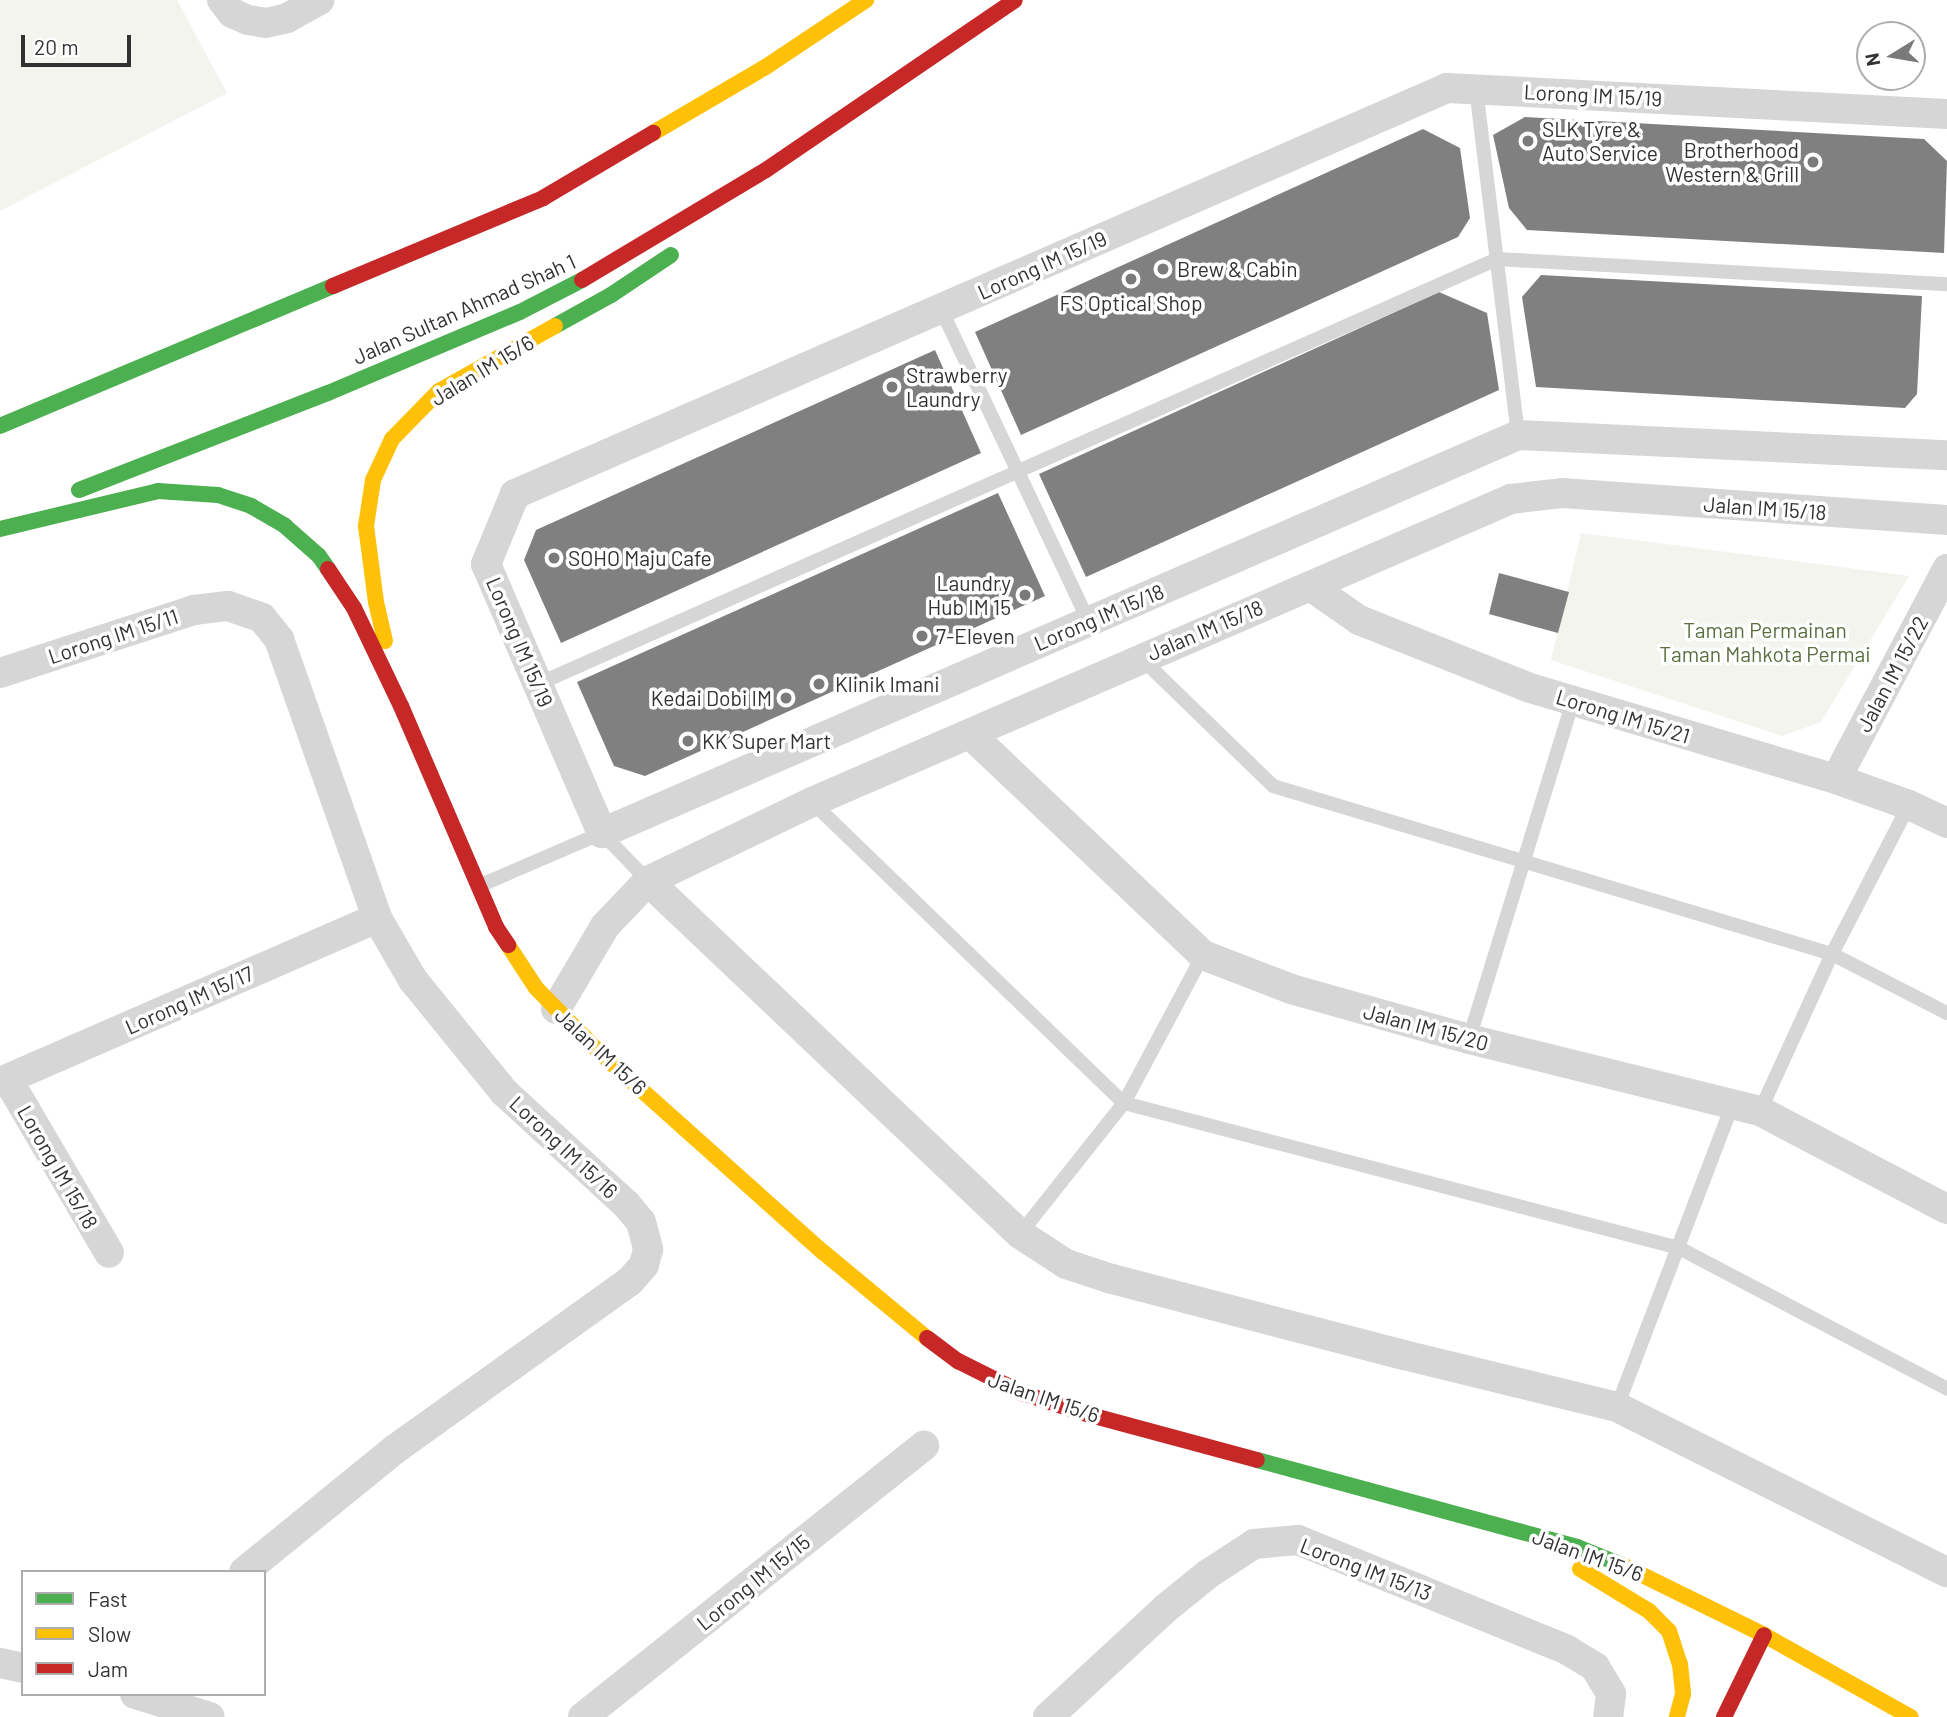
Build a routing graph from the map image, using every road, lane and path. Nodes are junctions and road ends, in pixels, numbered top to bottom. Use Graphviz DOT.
graph roads {
  1 [pos="222,0"];
  2 [pos="319,0"];
  3 [pos="866,0"];
  4 [pos="1015,0"];
  5 [pos="1476,88"];
  6 [pos="1947,114"];
  7 [pos="766,170"];
  8 [pos="706,226"];
  9 [pos="688,242"];
  10 [pos="1497,259"];
  11 [pos="1947,284"];
  12 [pos="942,309"];
  13 [pos="0,426"];
  14 [pos="1518,435"];
  15 [pos="1947,455"];
  16 [pos="1018,471"];
  17 [pos="0,520"];
  18 [pos="1947,520"];
  19 [pos="0,529"];
  20 [pos="1947,569"];
  21 [pos="1310,586"];
  22 [pos="228,606"];
  23 [pos="1089,622"];
  24 [pos="1141,658"];
  25 [pos="0,673"];
  26 [pos="538,684"];
  27 [pos="1573,701"];
  28 [pos="401,706"];
  29 [pos="970,734"];
  30 [pos="1836,779"];
  31 [pos="812,802"];
  32 [pos="1909,805"];
  33 [pos="1947,823"];
  34 [pos="602,833"];
  35 [pos="1526,861"];
  36 [pos="648,881"];
  37 [pos="478,886"];
  38 [pos="377,918"];
  39 [pos="1832,954"];
  40 [pos="1203,955"];
  41 [pos="556,1009"];
  42 [pos="1947,1013"];
  43 [pos="1469,1039"];
  44 [pos="4,1081"];
  45 [pos="1124,1103"];
  46 [pos="1747,1107"];
  47 [pos="1947,1209"];
  48 [pos="1020,1234"];
  49 [pos="1679,1248"];
  50 [pos="109,1254"];
  51 [pos="1947,1389"];
  52 [pos="1617,1407"];
  53 [pos="924,1446"];
  54 [pos="1511,1528"];
  55 [pos="246,1570"];
  56 [pos="1947,1572"];
  57 [pos="1764,1635"];
  58 [pos="0,1663"];
  59 [pos="21,1668"];
  60 [pos="142,1696"];
  61 [pos="210,1717"];
  62 [pos="583,1717"];
  63 [pos="1048,1717"];
  64 [pos="1608,1717"];
  65 [pos="1677,1717"];
  66 [pos="1724,1717"];
  67 [pos="1911,1717"];
  1 -- 2 [label="street"];
  3 -- 13 [label="street"];
  4 -- 7 [label="street, Jalan Sultan Ahmad Shah 1"];
  5 -- 6 [label="street, Lorong IM 15/19"];
  5 -- 10 [label="lane"];
  5 -- 12 [label="street, Lorong IM 15/19"];
  7 -- 8 [label="street"];
  7 -- 17 [label="street, Jalan Sultan Ahmad Shah 1"];
  9 -- 28 [label="street, Jalan IM 15/6"];
  10 -- 11 [label="lane"];
  10 -- 14 [label="lane"];
  10 -- 16 [label="lane"];
  12 -- 16 [label="lane"];
  12 -- 26 [label="street, Lorong IM 15/19"];
  14 -- 15 [label="street"];
  14 -- 23 [label="street, Lorong IM 15/18"];
  16 -- 23 [label="lane"];
  16 -- 26 [label="lane"];
  18 -- 21 [label="street, Jalan IM 15/18"];
  19 -- 28 [label="street, Jalan IM 15/6"];
  20 -- 30 [label="street, Jalan IM 15/22"];
  21 -- 24 [label="street, Jalan IM 15/18"];
  21 -- 27 [label="street, Lorong IM 15/21"];
  22 -- 25 [label="street, Lorong IM 15/11"];
  22 -- 38 [label="street, Lorong IM 15/16"];
  23 -- 34 [label="street, Lorong IM 15/18"];
  24 -- 29 [label="street, Jalan IM 15/18"];
  24 -- 35 [label="lane"];
  26 -- 34 [label="street, Lorong IM 15/19"];
  27 -- 30 [label="street, Lorong IM 15/21"];
  27 -- 35 [label="lane"];
  28 -- 37 [label="street, Jalan IM 15/6"];
  29 -- 31 [label="street, Jalan IM 15/18"];
  29 -- 40 [label="street, Jalan IM 15/20"];
  30 -- 32 [label="street, Lorong IM 15/21"];
  31 -- 36 [label="street, Jalan IM 15/18"];
  31 -- 45 [label="lane"];
  32 -- 33 [label="street, Lorong IM 15/21"];
  32 -- 39 [label="lane"];
  34 -- 36 [label="lane"];
  34 -- 37 [label="lane"];
  35 -- 39 [label="lane"];
  35 -- 43 [label="lane"];
  36 -- 41 [label="street, Jalan IM 15/18"];
  36 -- 48 [label="street"];
  37 -- 41 [label="street, Jalan IM 15/6"];
  38 -- 44 [label="street, Lorong IM 15/17"];
  38 -- 55 [label="street, Lorong IM 15/16"];
  39 -- 42 [label="lane"];
  39 -- 46 [label="lane"];
  40 -- 43 [label="street, Jalan IM 15/20"];
  40 -- 45 [label="lane"];
  41 -- 54 [label="street, Jalan IM 15/6"];
  43 -- 46 [label="street, Jalan IM 15/20"];
  44 -- 50 [label="street, Lorong IM 15/18"];
  45 -- 48 [label="lane"];
  45 -- 49 [label="lane"];
  46 -- 47 [label="street, Jalan IM 15/20"];
  46 -- 49 [label="lane"];
  48 -- 52 [label="street"];
  49 -- 51 [label="lane"];
  49 -- 52 [label="lane"];
  52 -- 56 [label="street"];
  53 -- 62 [label="street, Lorong IM 15/15"];
  54 -- 57 [label="street, Jalan IM 15/6"];
  54 -- 65 [label="street"];
  57 -- 66 [label="street"];
  57 -- 67 [label="street, Jalan IM 15/6"];
  58 -- 59 [label="street"];
  60 -- 61 [label="street"];
  63 -- 64 [label="street, Lorong IM 15/13"];
}
